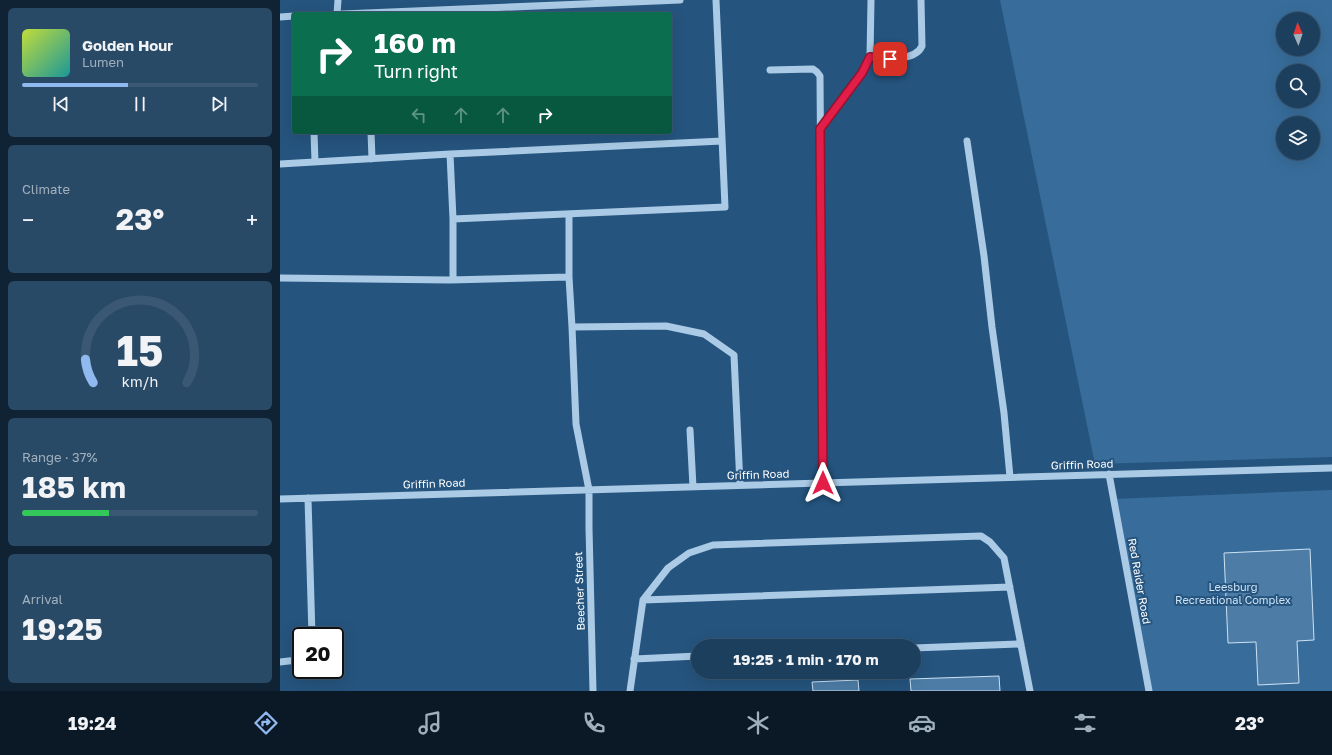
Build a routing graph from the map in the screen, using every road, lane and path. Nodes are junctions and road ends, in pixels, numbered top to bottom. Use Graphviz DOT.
graph roads {
  1 [pos="338,0"];
  2 [pos="680,0"];
  3 [pos="716,0"];
  4 [pos="871,0"];
  5 [pos="921,0"];
  6 [pos="336,12"];
  7 [pos="389,12"];
  8 [pos="292,16"];
  9 [pos="280,17"];
  10 [pos="870,57"];
  11 [pos="770,70"];
  12 [pos="820,129"];
  13 [pos="314,134"];
  14 [pos="371,134"];
  15 [pos="722,141"];
  16 [pos="967,141"];
  17 [pos="450,154"];
  18 [pos="372,159"];
  19 [pos="316,162"];
  20 [pos="280,164"];
  21 [pos="569,214"];
  22 [pos="454,219"];
  23 [pos="569,277"];
  24 [pos="280,278"];
  25 [pos="453,280"];
  26 [pos="572,327"];
  27 [pos="690,430"];
  28 [pos="1332,468"];
  29 [pos="1109,474"];
  30 [pos="1010,478"];
  31 [pos="823,483"];
  32 [pos="740,485"];
  33 [pos="693,487"];
  34 [pos="589,490"];
  35 [pos="308,498"];
  36 [pos="280,499"];
  37 [pos="1010,587"];
  38 [pos="643,600"];
  39 [pos="312,627"];
  40 [pos="1021,644"];
  41 [pos="921,648"];
  42 [pos="691,656"];
  43 [pos="634,659"];
  44 [pos="292,661"];
  45 [pos="280,662"];
  46 [pos="593,691"];
  47 [pos="630,691"];
  48 [pos="1030,691"];
  49 [pos="1149,691"];
  1 -- 6 [label="street"];
  2 -- 7 [label="street"];
  3 -- 15 [label="street"];
  4 -- 10 [label="street"];
  5 -- 10 [label="street"];
  8 -- 9 [label="street"];
  10 -- 12 [label="street"];
  11 -- 12 [label="street"];
  12 -- 31 [label="street"];
  13 -- 19 [label="street"];
  14 -- 18 [label="street"];
  15 -- 17 [label="street"];
  15 -- 21 [label="street"];
  16 -- 30 [label="street"];
  17 -- 18 [label="street"];
  17 -- 22 [label="street"];
  18 -- 19 [label="street"];
  19 -- 20 [label="street"];
  21 -- 22 [label="street"];
  21 -- 23 [label="street, Beecher Street"];
  22 -- 25 [label="street"];
  23 -- 25 [label="street"];
  23 -- 26 [label="street, Beecher Street"];
  24 -- 25 [label="street"];
  26 -- 32 [label="street"];
  26 -- 34 [label="street, Beecher Street"];
  27 -- 33 [label="street"];
  28 -- 29 [label="street, Griffin Road"];
  29 -- 30 [label="street, Griffin Road"];
  29 -- 49 [label="street, Red Raider Road"];
  30 -- 31 [label="street, Griffin Road"];
  31 -- 32 [label="street, Griffin Road"];
  32 -- 33 [label="street, Griffin Road"];
  33 -- 34 [label="street, Griffin Road"];
  34 -- 35 [label="street, Griffin Road"];
  34 -- 46 [label="street, Beecher Street"];
  35 -- 36 [label="street, Griffin Road"];
  35 -- 39 [label="street"];
  37 -- 38 [label="street"];
  37 -- 38 [label="street"];
  37 -- 40 [label="street"];
  38 -- 43 [label="street"];
  40 -- 41 [label="street"];
  40 -- 48 [label="street"];
  42 -- 43 [label="street"];
  43 -- 47 [label="street"];
  44 -- 45 [label="street"];
}
